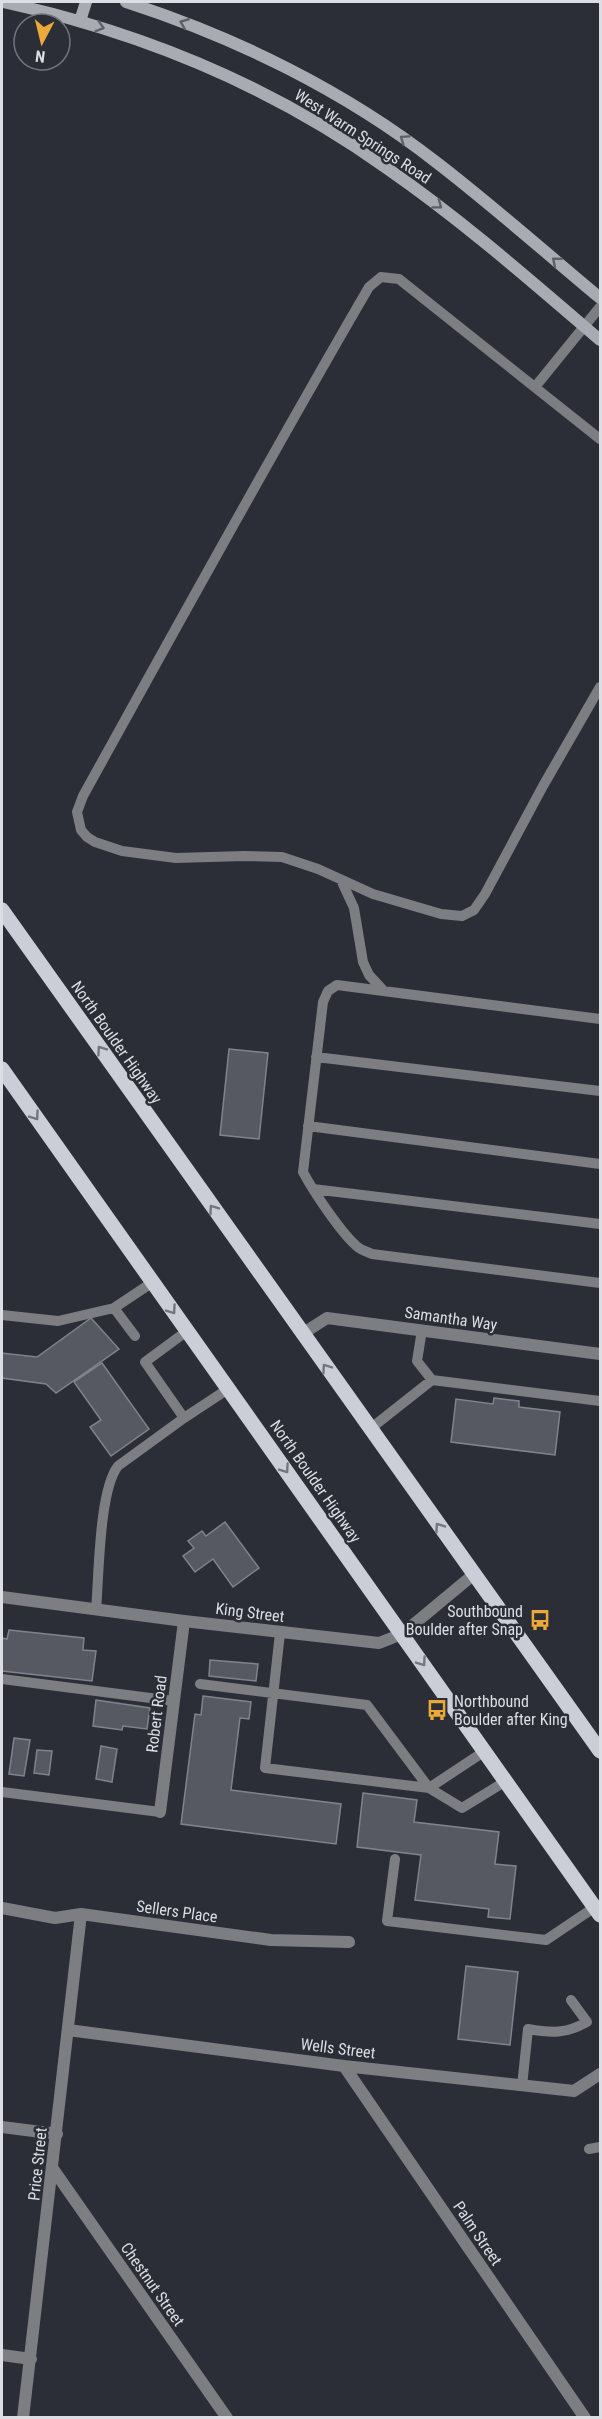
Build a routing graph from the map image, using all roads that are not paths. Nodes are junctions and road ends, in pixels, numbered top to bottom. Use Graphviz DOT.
graph roads {
  1 [pos="3,2"];
  2 [pos="86,2"];
  3 [pos="126,2"];
  4 [pos="80,21"];
  5 [pos="600,298"];
  6 [pos="600,307"];
  7 [pos="584,326"];
  8 [pos="600,340"];
  9 [pos="535,387"];
  10 [pos="600,439"];
  11 [pos="600,687"];
  12 [pos="341,879"];
  13 [pos="2,910"];
  14 [pos="382,989"];
  15 [pos="600,1019"];
  16 [pos="316,1057"];
  17 [pos="2,1069"];
  18 [pos="600,1091"];
  19 [pos="308,1126"];
  20 [pos="600,1164"];
  21 [pos="313,1189"];
  22 [pos="600,1224"];
  23 [pos="153,1282"];
  24 [pos="600,1283"];
  25 [pos="114,1308"];
  26 [pos="2,1315"];
  27 [pos="422,1330"];
  28 [pos="187,1331"];
  29 [pos="302,1334"];
  30 [pos="135,1336"];
  31 [pos="600,1354"];
  32 [pos="432,1380"];
  33 [pos="228,1389"];
  34 [pos="600,1401"];
  35 [pos="184,1418"];
  36 [pos="370,1429"];
  37 [pos="473,1575"];
  38 [pos="2,1597"];
  39 [pos="96,1610"];
  40 [pos="184,1621"];
  41 [pos="280,1633"];
  42 [pos="402,1634"];
  43 [pos="2,1679"];
  44 [pos="200,1684"];
  45 [pos="274,1692"];
  46 [pos="174,1701"];
  47 [pos="484,1751"];
  48 [pos="600,1751"];
  49 [pos="506,1781"];
  50 [pos="429,1788"];
  51 [pos="2,1792"];
  52 [pos="160,1812"];
  53 [pos="395,1859"];
  54 [pos="2,1908"];
  55 [pos="598,1911"];
  56 [pos="81,1914"];
  57 [pos="349,1942"];
  58 [pos="571,2000"];
  59 [pos="68,2030"];
  60 [pos="344,2066"];
  61 [pos="600,2074"];
  62 [pos="522,2086"];
  63 [pos="2,2127"];
  64 [pos="57,2134"];
  65 [pos="600,2147"];
  66 [pos="589,2149"];
  67 [pos="53,2169"];
  68 [pos="2,2355"];
  69 [pos="31,2359"];
  70 [pos="23,2418"];
  71 [pos="227,2418"];
  72 [pos="585,2418"];
  1 -- 4 [label="main road, West Warm Springs Road"];
  2 -- 4 [label="main road"];
  5 -- 3 [label="main road, West Warm Springs Road, one-way"];
  4 -- 7 [label="main road, West Warm Springs Road, one-way"];
  6 -- 7 [label="lane"];
  7 -- 8 [label="main road, West Warm Springs Road"];
  7 -- 9 [label="lane"];
  9 -- 10 [label="lane"];
  9 -- 12 [label="lane"];
  11 -- 12 [label="lane"];
  12 -- 14 [label="lane"];
  29 -- 13 [label="main road, North Boulder Highway, one-way"];
  14 -- 15 [label="lane"];
  14 -- 16 [label="lane"];
  16 -- 18 [label="lane"];
  16 -- 19 [label="lane"];
  17 -- 23 [label="main road, North Boulder Highway, one-way"];
  19 -- 20 [label="lane"];
  19 -- 21 [label="lane"];
  21 -- 22 [label="lane"];
  21 -- 24 [label="lane"];
  23 -- 25 [label="lane"];
  23 -- 28 [label="main road, North Boulder Highway, one-way"];
  25 -- 26 [label="lane"];
  25 -- 30 [label="lane"];
  27 -- 29 [label="street, Samantha Way"];
  27 -- 31 [label="street, Samantha Way"];
  27 -- 32 [label="lane"];
  28 -- 33 [label="main road, North Boulder Highway"];
  28 -- 35 [label="lane"];
  36 -- 29 [label="main road, North Boulder Highway, one-way"];
  32 -- 34 [label="lane"];
  32 -- 36 [label="lane"];
  33 -- 35 [label="lane"];
  33 -- 42 [label="main road, North Boulder Highway, one-way"];
  35 -- 39 [label="lane"];
  37 -- 36 [label="main road, North Boulder Highway, one-way"];
  37 -- 42 [label="street, King Street"];
  37 -- 48 [label="main road, North Boulder Highway"];
  38 -- 39 [label="street, King Street"];
  39 -- 40 [label="street, King Street"];
  40 -- 41 [label="street, King Street"];
  40 -- 46 [label="street, Robert Road"];
  41 -- 42 [label="street, King Street"];
  41 -- 45 [label="lane"];
  42 -- 47 [label="main road, North Boulder Highway, one-way"];
  43 -- 46 [label="lane"];
  44 -- 45 [label="lane"];
  45 -- 50 [label="lane"];
  45 -- 50 [label="lane"];
  46 -- 52 [label="street, Robert Road"];
  47 -- 49 [label="main road, North Boulder Highway"];
  47 -- 50 [label="lane"];
  49 -- 50 [label="lane"];
  49 -- 55 [label="main road, North Boulder Highway"];
  51 -- 52 [label="lane"];
  53 -- 55 [label="lane"];
  54 -- 56 [label="street, Sellers Place"];
  56 -- 57 [label="street, Sellers Place"];
  56 -- 59 [label="street, Price Street"];
  58 -- 62 [label="lane"];
  59 -- 60 [label="street, Wells Street"];
  59 -- 64 [label="street, Price Street"];
  60 -- 62 [label="street, Wells Street"];
  60 -- 72 [label="street, Palm Street"];
  61 -- 62 [label="street, Wells Street"];
  63 -- 64 [label="street"];
  64 -- 67 [label="street, Price Street"];
  65 -- 66 [label="lane"];
  67 -- 69 [label="street, Price Street"];
  67 -- 71 [label="street, Chestnut Street"];
  68 -- 69 [label="street"];
  69 -- 70 [label="street, Price Street"];
}
